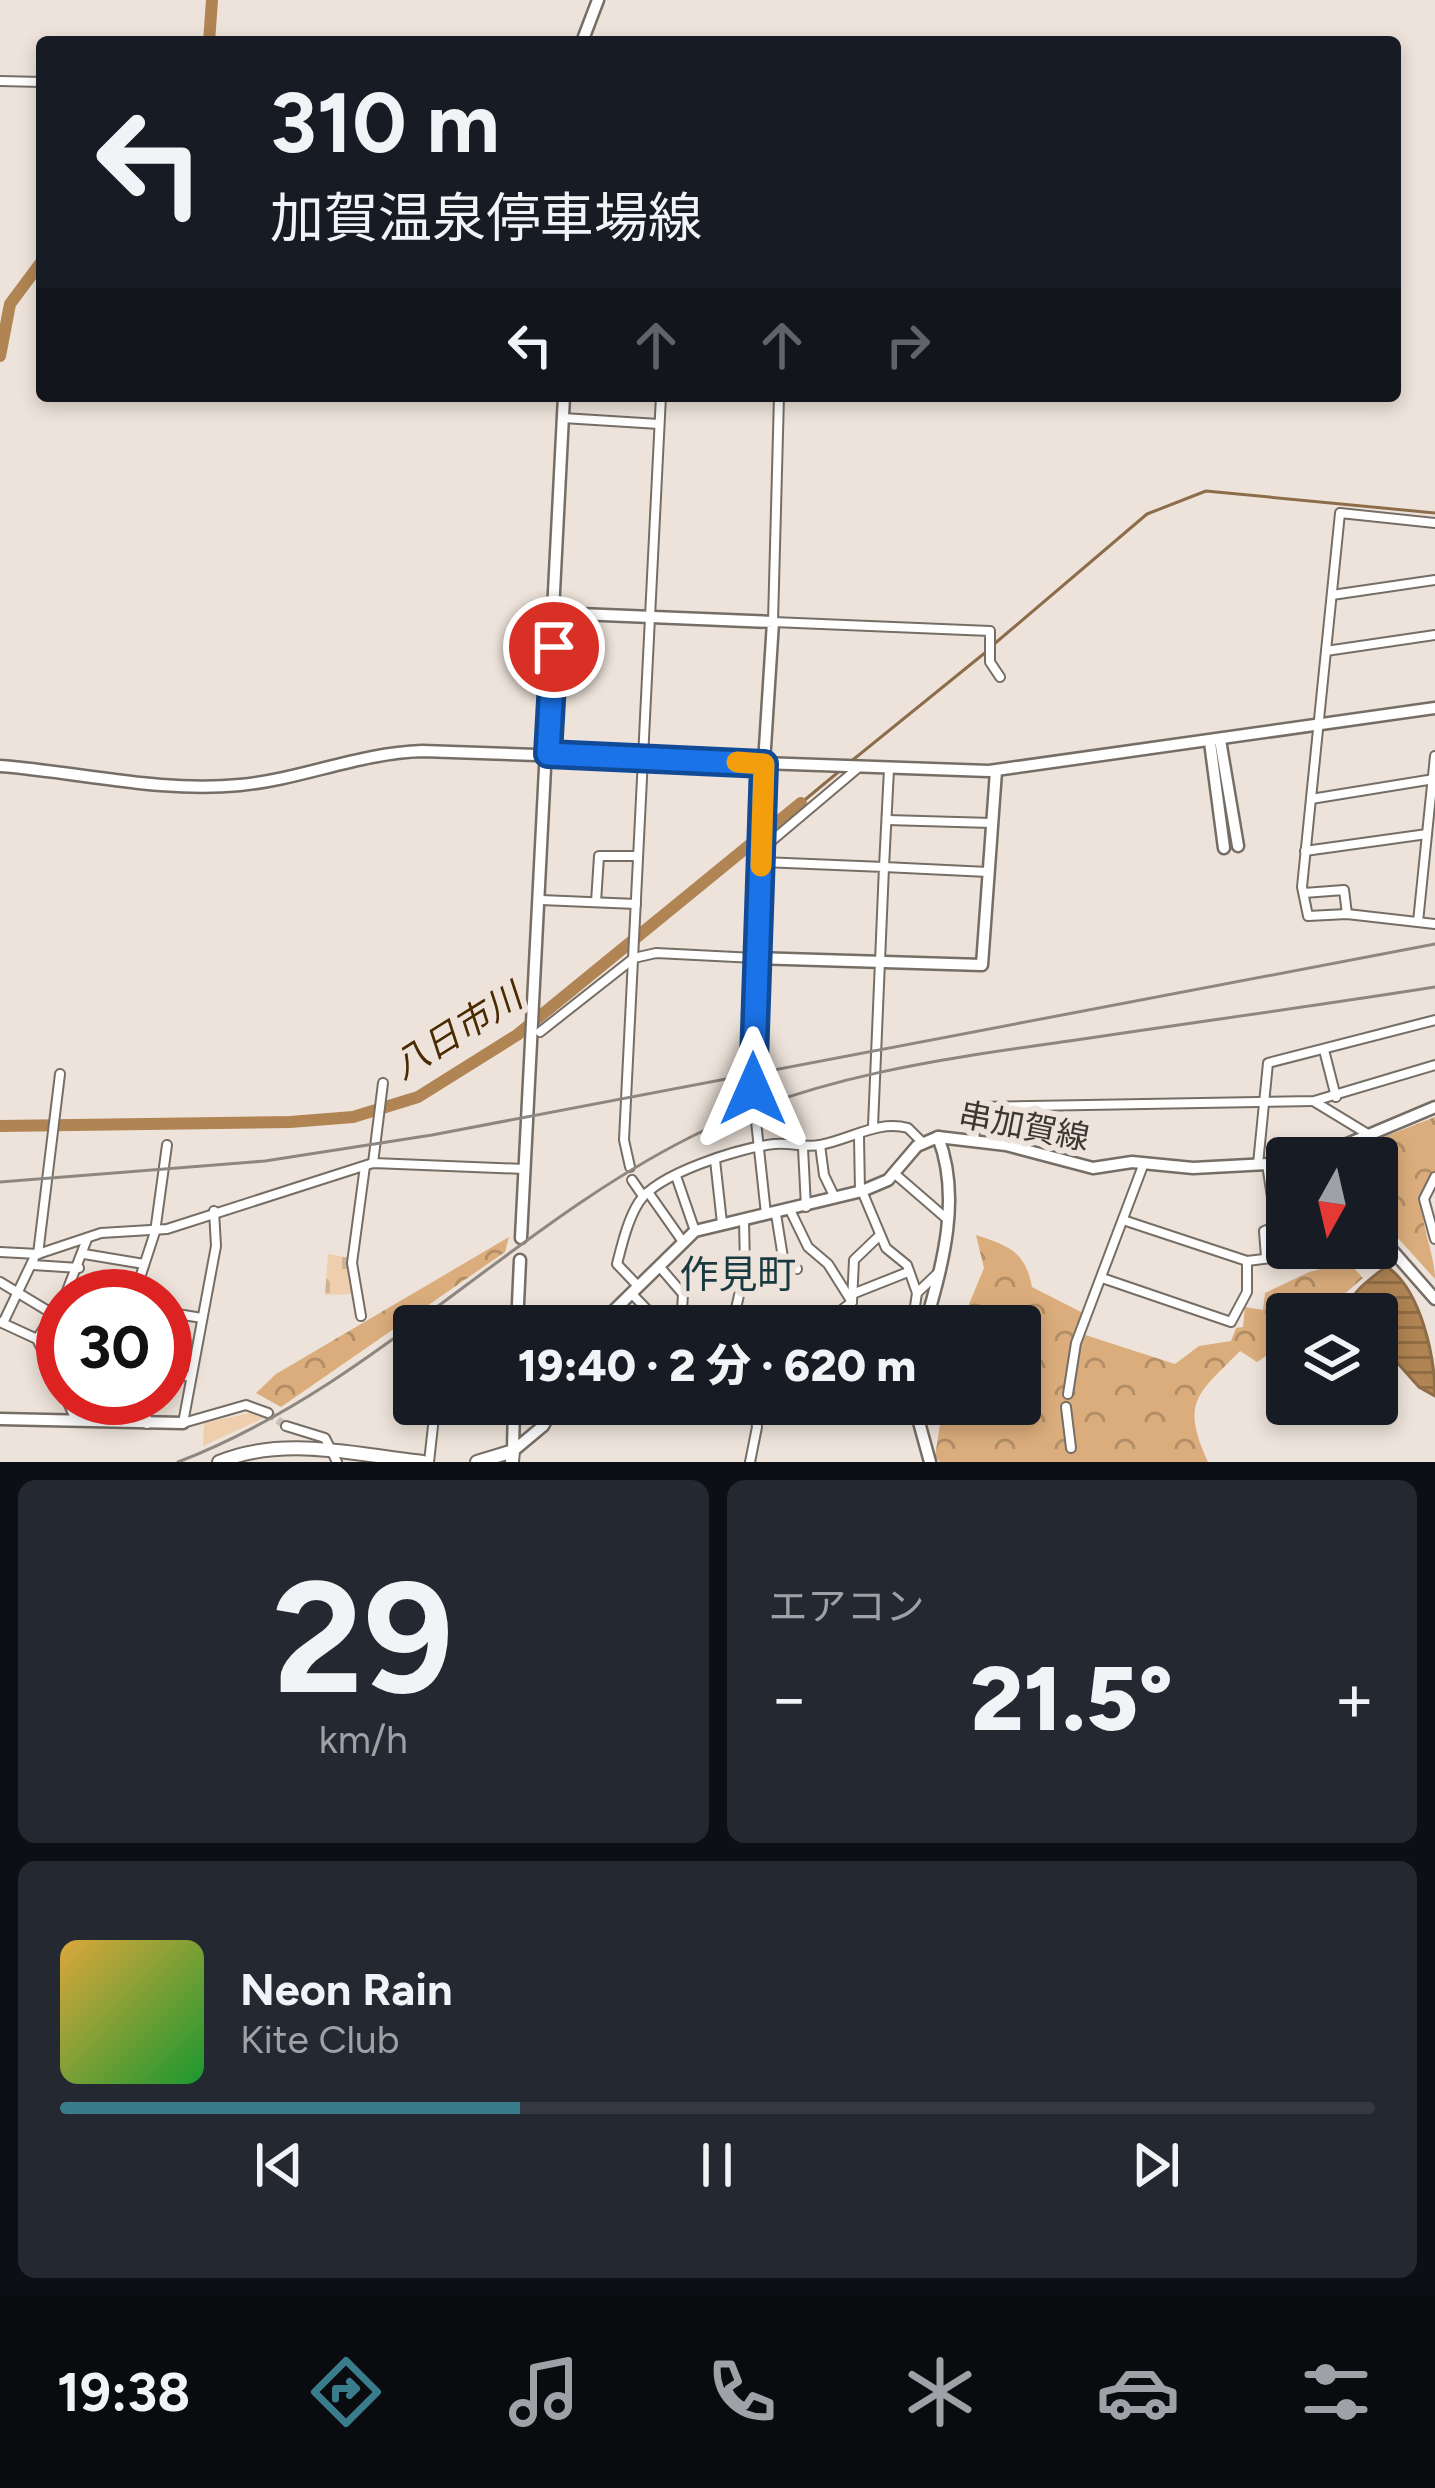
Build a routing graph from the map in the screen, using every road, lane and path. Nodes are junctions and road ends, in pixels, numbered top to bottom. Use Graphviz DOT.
graph roads {
  1 [pos="598,0"];
  2 [pos="584,36"];
  3 [pos="0,81"];
  4 [pos="36,82"];
  5 [pos="564,402"];
  6 [pos="661,402"];
  7 [pos="779,402"];
  8 [pos="563,418"];
  9 [pos="659,424"];
  10 [pos="1435,523"];
  11 [pos="1435,580"];
  12 [pos="1332,595"];
  13 [pos="555,613"];
  14 [pos="650,616"];
  15 [pos="773,622"];
  16 [pos="1435,635"];
  17 [pos="1326,651"];
  18 [pos="1000,677"];
  19 [pos="1435,708"];
  20 [pos="1318,725"];
  21 [pos="1215,741"];
  22 [pos="548,754"];
  23 [pos="1435,756"];
  24 [pos="643,758"];
  25 [pos="764,764"];
  26 [pos="0,766"];
  27 [pos="856,768"];
  28 [pos="889,770"];
  29 [pos="996,771"];
  30 [pos="1434,778"];
  31 [pos="1311,799"];
  32 [pos="886,820"];
  33 [pos="994,823"];
  34 [pos="1427,834"];
  35 [pos="1238,846"];
  36 [pos="761,848"];
  37 [pos="1223,848"];
  38 [pos="1305,851"];
  39 [pos="638,856"];
  40 [pos="761,862"];
  41 [pos="884,867"];
  42 [pos="991,872"];
  43 [pos="1304,893"];
  44 [pos="541,900"];
  45 [pos="596,902"];
  46 [pos="636,904"];
  47 [pos="1347,914"];
  48 [pos="1418,922"];
  49 [pos="1435,925"];
  50 [pos="634,955"];
  51 [pos="755,958"];
  52 [pos="880,965"];
  53 [pos="1435,1020"];
  54 [pos="536,1033"];
  55 [pos="1324,1050"];
  56 [pos="1435,1065"];
  57 [pos="60,1074"];
  58 [pos="384,1087"];
  59 [pos="1336,1097"];
  60 [pos="1314,1101"];
  61 [pos="754,1102"];
  62 [pos="1262,1103"];
  63 [pos="1435,1106"];
  64 [pos="756,1121"];
  65 [pos="874,1126"];
  66 [pos="1366,1133"];
  67 [pos="859,1137"];
  68 [pos="938,1137"];
  69 [pos="1359,1137"];
  70 [pos="974,1141"];
  71 [pos="923,1142"];
  72 [pos="167,1145"];
  73 [pos="820,1145"];
  74 [pos="758,1147"];
  75 [pos="803,1148"];
  76 [pos="715,1160"];
  77 [pos="1144,1162"];
  78 [pos="369,1164"];
  79 [pos="1263,1164"];
  80 [pos="1266,1164"];
  81 [pos="629,1167"];
  82 [pos="526,1169"];
  83 [pos="895,1174"];
  84 [pos="676,1176"];
  85 [pos="1435,1177"];
  86 [pos="632,1180"];
  87 [pos="861,1191"];
  88 [pos="645,1194"];
  89 [pos="836,1200"];
  90 [pos="806,1208"];
  91 [pos="214,1211"];
  92 [pos="790,1212"];
  93 [pos="771,1215"];
  94 [pos="744,1219"];
  95 [pos="947,1219"];
  96 [pos="1123,1220"];
  97 [pos="722,1223"];
  98 [pos="695,1231"];
  99 [pos="155,1232"];
  100 [pos="879,1236"];
  101 [pos="87,1237"];
  102 [pos="521,1238"];
  103 [pos="681,1239"];
  104 [pos="1435,1239"];
  105 [pos="0,1252"];
  106 [pos="50,1252"];
  107 [pos="84,1254"];
  108 [pos="1398,1257"];
  109 [pos="35,1258"];
  110 [pos="520,1260"];
  111 [pos="1247,1262"];
  112 [pos="145,1264"];
  113 [pos="658,1264"];
  114 [pos="53,1266"];
  115 [pos="785,1266"];
  116 [pos="79,1268"];
  117 [pos="143,1269"];
  118 [pos="796,1269"];
  119 [pos="942,1271"];
  120 [pos="908,1272"];
  121 [pos="1102,1278"];
  122 [pos="0,1282"];
  123 [pos="743,1283"];
  124 [pos="635,1290"];
  125 [pos="19,1292"];
  126 [pos="916,1293"];
  127 [pos="854,1298"];
  128 [pos="1435,1299"];
  129 [pos="36,1303"];
  130 [pos="518,1305"];
  131 [pos="618,1305"];
  132 [pos="646,1305"];
  133 [pos="682,1305"];
  134 [pos="737,1305"];
  135 [pos="846,1305"];
  136 [pos="915,1305"];
  137 [pos="931,1305"];
  138 [pos="192,1316"];
  139 [pos="361,1316"];
  140 [pos="202,1318"];
  141 [pos="2,1322"];
  142 [pos="36,1339"];
  143 [pos="192,1367"];
  144 [pos="1068,1394"];
  145 [pos="1066,1407"];
  146 [pos="268,1413"];
  147 [pos="36,1418"];
  148 [pos="0,1419"];
  149 [pos="192,1420"];
  150 [pos="433,1425"];
  151 [pos="513,1425"];
  152 [pos="544,1425"];
  153 [pos="757,1425"];
  154 [pos="920,1425"];
  155 [pos="286,1426"];
  156 [pos="1071,1448"];
  157 [pos="334,1455"];
  158 [pos="512,1456"];
  159 [pos="388,1460"];
  160 [pos="219,1462"];
  161 [pos="426,1462"];
  162 [pos="477,1462"];
  163 [pos="750,1462"];
  164 [pos="930,1462"];
  1 -- 2 [label="main road"];
  3 -- 4 [label="street"];
  5 -- 8 [label="main road"];
  6 -- 9 [label="street"];
  7 -- 15 [label="street"];
  8 -- 9 [label="street"];
  8 -- 13 [label="main road"];
  9 -- 14 [label="street"];
  10 -- 12 [label="street"];
  11 -- 12 [label="street"];
  12 -- 17 [label="street"];
  13 -- 14 [label="main road"];
  13 -- 22 [label="main road"];
  14 -- 15 [label="main road"];
  14 -- 24 [label="street"];
  15 -- 18 [label="street"];
  15 -- 25 [label="main road"];
  16 -- 17 [label="street"];
  17 -- 20 [label="street"];
  19 -- 20 [label="main road"];
  20 -- 21 [label="main road"];
  20 -- 31 [label="street"];
  21 -- 29 [label="main road"];
  21 -- 35 [label="main road"];
  21 -- 37 [label="main road"];
  22 -- 24 [label="main road"];
  22 -- 26 [label="main road"];
  22 -- 44 [label="main road"];
  23 -- 30 [label="street"];
  24 -- 25 [label="main road"];
  24 -- 39 [label="street"];
  25 -- 27 [label="main road"];
  25 -- 36 [label="street"];
  27 -- 28 [label="main road"];
  27 -- 36 [label="street"];
  28 -- 29 [label="main road"];
  28 -- 32 [label="street"];
  29 -- 33 [label="main road"];
  30 -- 31 [label="street"];
  30 -- 34 [label="street"];
  31 -- 38 [label="street"];
  32 -- 33 [label="street"];
  32 -- 41 [label="street"];
  33 -- 42 [label="main road"];
  34 -- 38 [label="street"];
  34 -- 48 [label="street"];
  36 -- 40 [label="street"];
  38 -- 43 [label="street"];
  39 -- 45 [label="street"];
  39 -- 46 [label="street"];
  40 -- 41 [label="street"];
  40 -- 51 [label="street"];
  41 -- 42 [label="street"];
  41 -- 52 [label="street"];
  42 -- 52 [label="main road"];
  43 -- 47 [label="street"];
  43 -- 47 [label="street"];
  44 -- 45 [label="street"];
  44 -- 54 [label="main road"];
  45 -- 46 [label="street"];
  46 -- 50 [label="street"];
  47 -- 48 [label="street"];
  48 -- 49 [label="street"];
  50 -- 51 [label="street"];
  50 -- 54 [label="street"];
  50 -- 81 [label="street"];
  51 -- 52 [label="main road"];
  51 -- 61 [label="street"];
  52 -- 65 [label="street"];
  53 -- 55 [label="street"];
  54 -- 82 [label="main road"];
  55 -- 59 [label="street"];
  55 -- 62 [label="street"];
  56 -- 59 [label="street"];
  57 -- 109 [label="street"];
  58 -- 78 [label="street"];
  59 -- 60 [label="street"];
  60 -- 62 [label="street"];
  60 -- 66 [label="street"];
  62 -- 70 [label="street"];
  62 -- 79 [label="street"];
  63 -- 66 [label="main road"];
  64 -- 74 [label="street"];
  65 -- 67 [label="street"];
  65 -- 71 [label="street"];
  66 -- 69 [label="main road"];
  67 -- 73 [label="street"];
  67 -- 87 [label="street"];
  68 -- 70 [label="main road, 串加賀線"];
  68 -- 71 [label="main road, 串加賀線"];
  68 -- 95 [label="main road"];
  70 -- 77 [label="main road, 串加賀線"];
  71 -- 83 [label="main road, 串加賀線"];
  72 -- 99 [label="street"];
  73 -- 75 [label="street"];
  73 -- 89 [label="street"];
  74 -- 75 [label="street"];
  74 -- 76 [label="street"];
  74 -- 93 [label="street"];
  75 -- 90 [label="street"];
  76 -- 84 [label="street"];
  76 -- 97 [label="street"];
  77 -- 79 [label="main road, 串加賀線"];
  77 -- 96 [label="street"];
  78 -- 82 [label="street"];
  78 -- 91 [label="street"];
  78 -- 139 [label="street"];
  79 -- 80 [label="main road, 串加賀線"];
  79 -- 111 [label="street"];
  82 -- 102 [label="main road"];
  83 -- 87 [label="main road, 串加賀線"];
  83 -- 95 [label="street"];
  84 -- 88 [label="street"];
  84 -- 98 [label="street"];
  85 -- 104 [label="street"];
  86 -- 88 [label="street"];
  87 -- 89 [label="main road, 串加賀線"];
  87 -- 100 [label="street"];
  88 -- 103 [label="street"];
  88 -- 124 [label="street"];
  89 -- 90 [label="main road, 串加賀線"];
  90 -- 92 [label="main road, 串加賀線"];
  91 -- 99 [label="street"];
  91 -- 140 [label="street"];
  92 -- 93 [label="main road, 串加賀線"];
  92 -- 127 [label="street"];
  93 -- 94 [label="main road, 串加賀線"];
  93 -- 115 [label="street"];
  94 -- 97 [label="main road, 串加賀線"];
  94 -- 123 [label="street"];
  95 -- 119 [label="main road"];
  96 -- 111 [label="street"];
  96 -- 121 [label="street"];
  97 -- 98 [label="main road, 串加賀線"];
  98 -- 103 [label="main road, 串加賀線"];
  99 -- 101 [label="street"];
  99 -- 112 [label="street"];
  100 -- 120 [label="street"];
  100 -- 127 [label="street"];
  101 -- 106 [label="street"];
  101 -- 107 [label="street"];
  103 -- 113 [label="main road, 串加賀線"];
  105 -- 109 [label="street"];
  106 -- 109 [label="street"];
  106 -- 114 [label="street"];
  107 -- 112 [label="street"];
  107 -- 116 [label="street"];
  108 -- 128 [label="main road"];
  109 -- 114 [label="street"];
  109 -- 125 [label="street"];
  110 -- 130 [label="main road"];
  111 -- 121 [label="street"];
  112 -- 117 [label="street"];
  113 -- 124 [label="main road, 串加賀線"];
  113 -- 133 [label="street"];
  114 -- 116 [label="street"];
  115 -- 118 [label="street"];
  115 -- 123 [label="street"];
  119 -- 126 [label="street"];
  119 -- 137 [label="main road"];
  120 -- 126 [label="street"];
  120 -- 127 [label="street"];
  121 -- 144 [label="street"];
  122 -- 125 [label="street"];
  123 -- 134 [label="street"];
  124 -- 131 [label="main road, 串加賀線"];
  124 -- 132 [label="street"];
  125 -- 129 [label="street"];
  125 -- 141 [label="street"];
  126 -- 136 [label="street"];
  127 -- 135 [label="street"];
  138 -- 140 [label="street"];
  140 -- 143 [label="street"];
  141 -- 142 [label="street"];
  145 -- 156 [label="street"];
  146 -- 149 [label="street"];
  147 -- 148 [label="main road"];
  150 -- 161 [label="street"];
  151 -- 158 [label="main road"];
  152 -- 158 [label="main road"];
  153 -- 163 [label="street"];
  154 -- 164 [label="main road"];
  155 -- 157 [label="street"];
  157 -- 159 [label="main road"];
  157 -- 160 [label="main road"];
  158 -- 162 [label="main road"];
  159 -- 161 [label="main road"];
}
